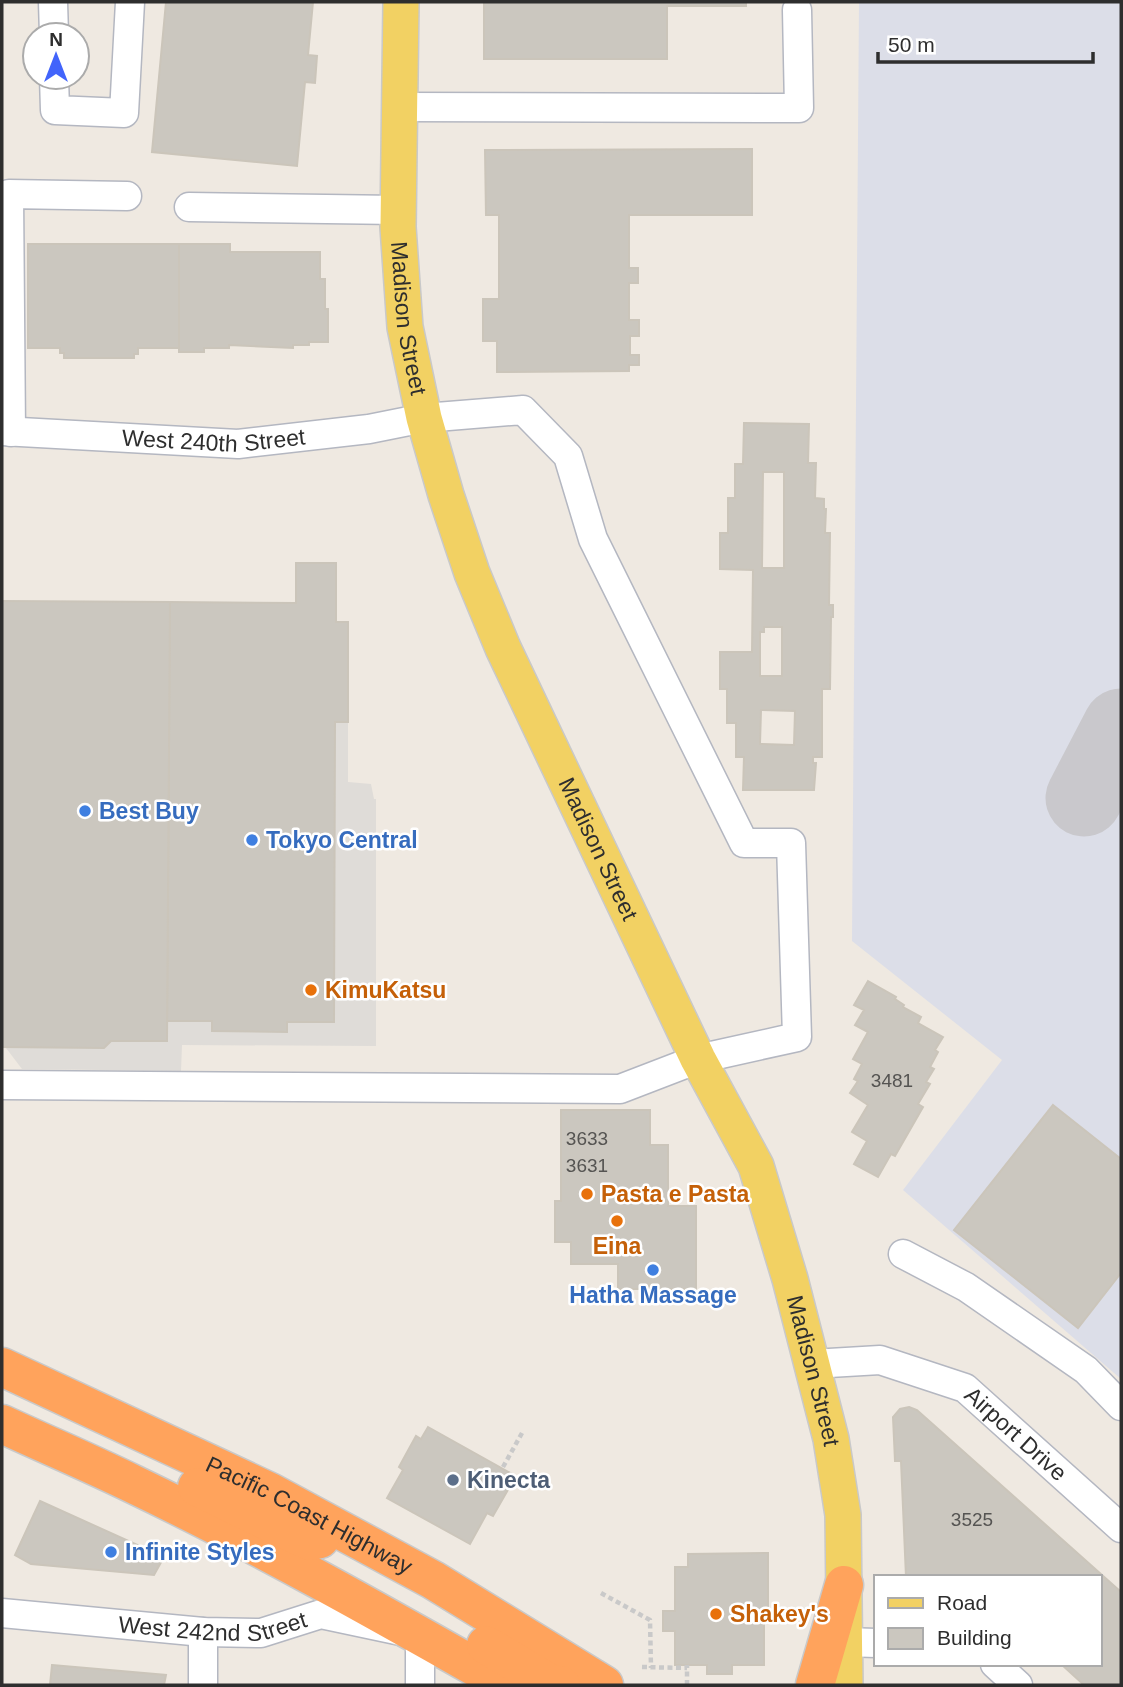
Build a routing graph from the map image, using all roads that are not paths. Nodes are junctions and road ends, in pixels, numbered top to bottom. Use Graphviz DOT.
graph roads {
  1 [pos="53,2"];
  2 [pos="130,2"];
  3 [pos="401,2"];
  4 [pos="797,10"];
  5 [pos="54,21"];
  6 [pos="54,91"];
  7 [pos="399,107"];
  8 [pos="5,193"];
  9 [pos="127,197"];
  10 [pos="189,207"];
  11 [pos="398,210"];
  12 [pos="424,418"];
  13 [pos="6,432"];
  14 [pos="698,1059"];
  15 [pos="2,1085"];
  16 [pos="903,1254"];
  17 [pos="812,1364"];
  18 [pos="2,1367"];
  19 [pos="1121,1406"];
  20 [pos="2,1424"];
  21 [pos="132,1483"];
  22 [pos="1121,1528"];
  23 [pos="342,1532"];
  24 [pos="314,1577"];
  25 [pos="844,1586"];
  26 [pos="2,1613"];
  27 [pos="203,1632"];
  28 [pos="420,1635"];
  29 [pos="860,1643"];
  30 [pos="997,1666"];
  31 [pos="577,1680"];
  32 [pos="203,1685"];
  33 [pos="421,1685"];
  34 [pos="507,1685"];
  35 [pos="815,1685"];
  36 [pos="845,1685"];
  37 [pos="1018,1685"];
  1 -- 5 [label="street"];
  2 -- 6 [label="street"];
  3 -- 7 [label="main road, Madison Street"];
  4 -- 7 [label="street"];
  7 -- 11 [label="main road, Madison Street"];
  8 -- 9 [label="street"];
  8 -- 13 [label="street"];
  10 -- 11 [label="street"];
  11 -- 12 [label="main road, Madison Street"];
  12 -- 13 [label="street, West 240th Street"];
  12 -- 14 [label="main road, Madison Street"];
  12 -- 14 [label="street, West 240th Street"];
  14 -- 15 [label="street"];
  14 -- 17 [label="main road, Madison Street"];
  16 -- 19 [label="street"];
  17 -- 22 [label="street, Airport Drive"];
  17 -- 25 [label="main road, Madison Street"];
  18 -- 23 [label="highway, Pacific Coast Highway"];
  20 -- 21 [label="highway"];
  21 -- 23 [label="highway"];
  21 -- 24 [label="highway"];
  23 -- 31 [label="highway, Pacific Coast Highway"];
  24 -- 28 [label="highway"];
  24 -- 31 [label="highway"];
  25 -- 29 [label="main road, Madison Street"];
  25 -- 35 [label="highway"];
  26 -- 27 [label="street, West 242nd Street"];
  27 -- 28 [label="street, West 242nd Street"];
  27 -- 32 [label="street"];
  28 -- 33 [label="street"];
  28 -- 34 [label="highway"];
  29 -- 36 [label="main road, Madison Street"];
  30 -- 37 [label="street"];
}
